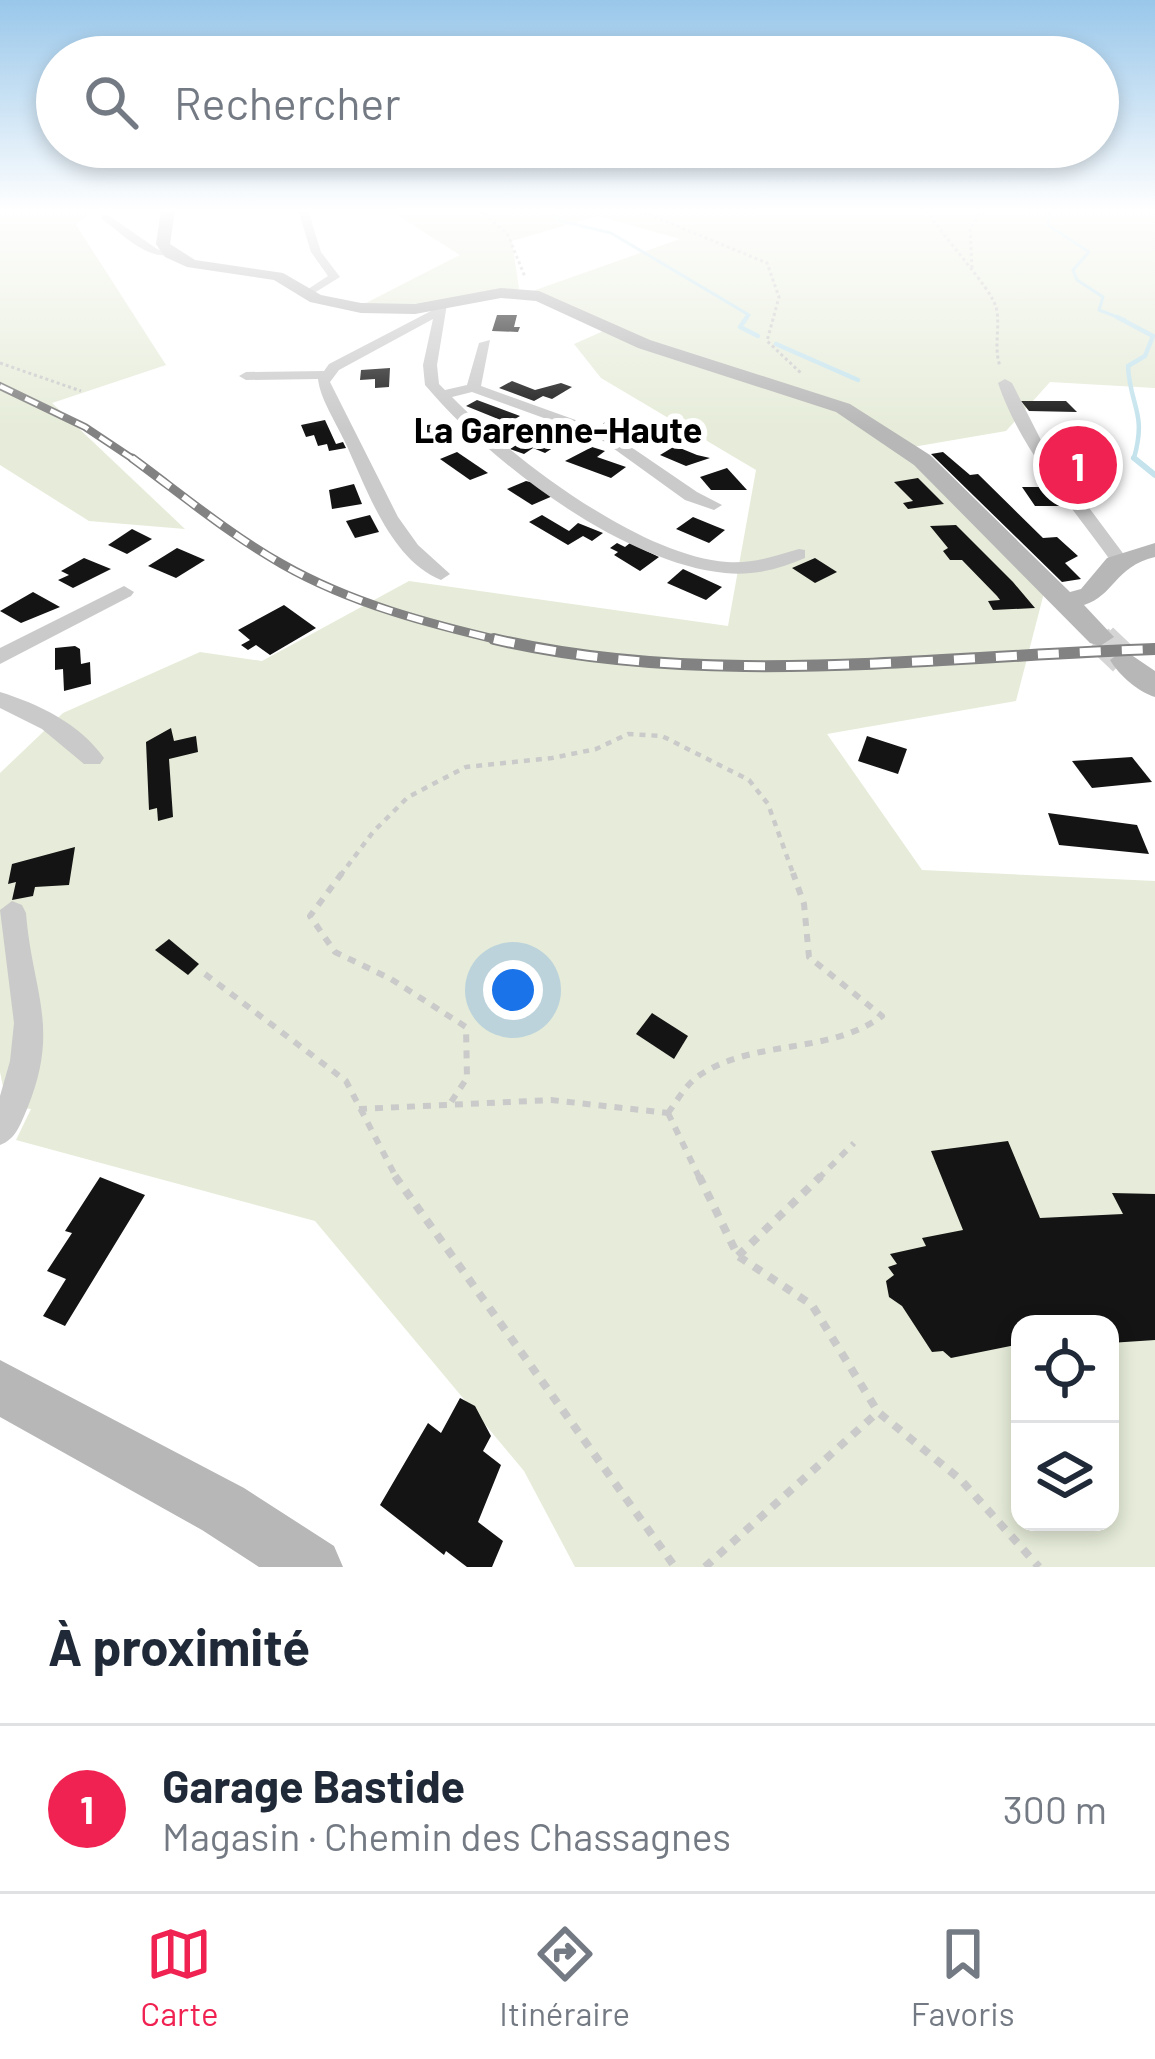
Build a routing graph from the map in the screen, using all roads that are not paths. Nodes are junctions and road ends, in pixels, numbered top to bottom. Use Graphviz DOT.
graph roads {
  1 [pos="289,283"];
  2 [pos="325,283"];
  3 [pos="307,295"];
  4 [pos="441,304"];
  5 [pos="485,343"];
  6 [pos="325,375"];
  7 [pos="246,376"];
  8 [pos="1005,383"];
  9 [pos="473,388"];
  10 [pos="442,395"];
  11 [pos="714,505"];
  12 [pos="1155,550"];
  13 [pos="799,554"];
  14 [pos="1119,560"];
  15 [pos="441,574"];
  16 [pos="124,592"];
  17 [pos="1066,602"];
  18 [pos="1100,637"];
  19 [pos="0,657"];
  20 [pos="1124,660"];
  21 [pos="1155,687"];
  22 [pos="0,700"];
  23 [pos="92,758"];
  24 [pos="11,913"];
  25 [pos="0,1129"];
  26 [pos="0,1388"];
  27 [pos="313,1567"];
  1 -- 3 [label="street"];
  2 -- 3 [label="street"];
  3 -- 4 [label="street"];
  4 -- 6 [label="street"];
  4 -- 10 [label="street"];
  4 -- 17 [label="street"];
  5 -- 9 [label="street"];
  6 -- 7 [label="street"];
  6 -- 15 [label="street"];
  8 -- 14 [label="street"];
  9 -- 10 [label="street"];
  9 -- 11 [label="street"];
  10 -- 13 [label="street"];
  12 -- 14 [label="street"];
  14 -- 17 [label="street"];
  16 -- 19 [label="street"];
  17 -- 18 [label="street"];
  20 -- 21 [label="street"];
  22 -- 23 [label="street"];
  24 -- 25 [label="street"];
  26 -- 27 [label="street"];
}
